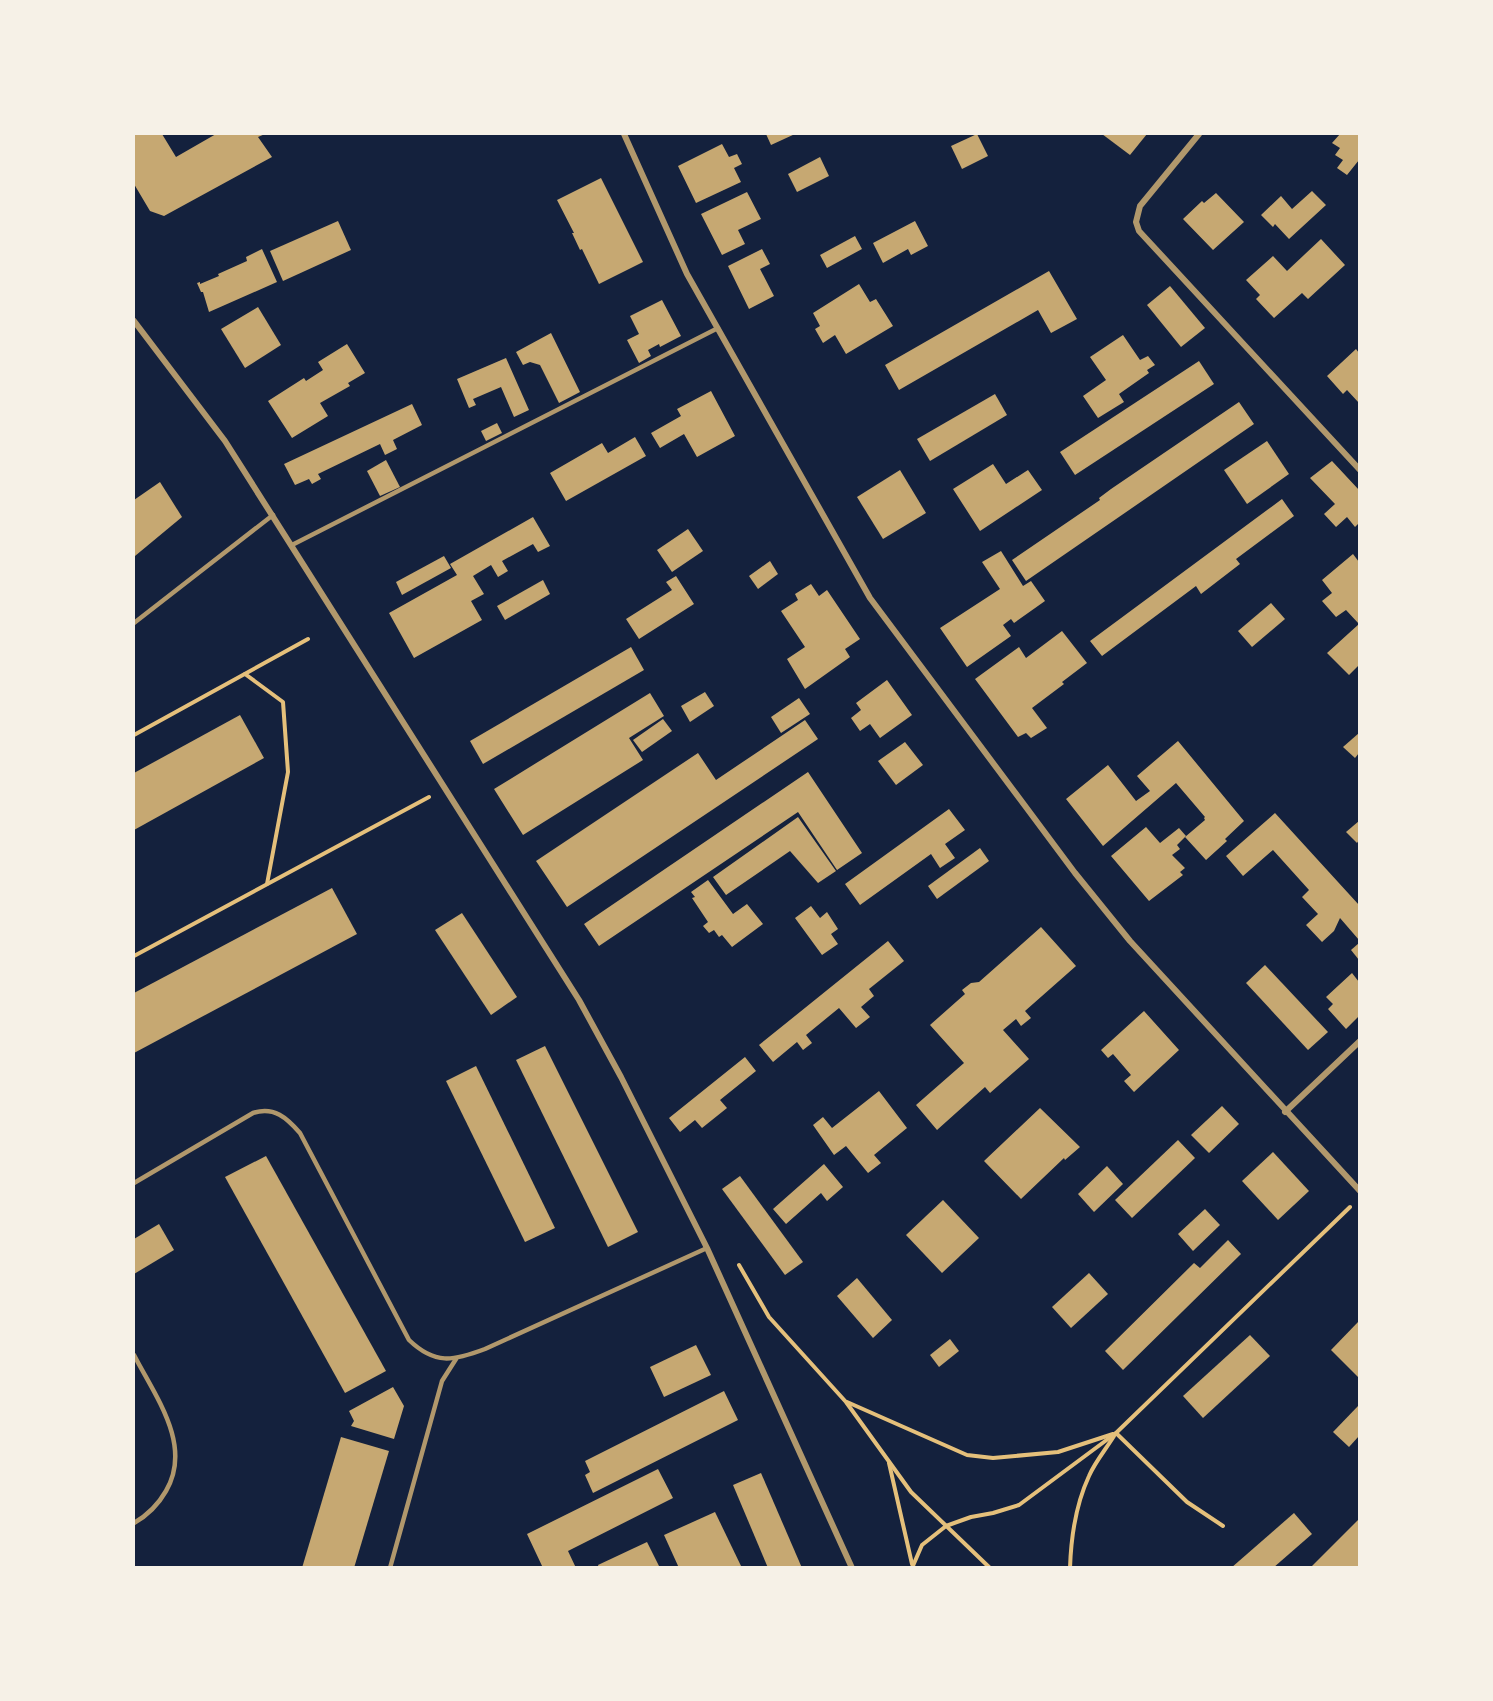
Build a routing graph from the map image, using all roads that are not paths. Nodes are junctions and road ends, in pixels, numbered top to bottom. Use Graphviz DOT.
graph roads {
  1 [pos="624,134"];
  2 [pos="1199,134"];
  3 [pos="134,321"];
  4 [pos="718,328"];
  5 [pos="1359,470"];
  6 [pos="273,516"];
  7 [pos="292,545"];
  8 [pos="134,623"];
  9 [pos="1359,1041"];
  10 [pos="1286,1112"];
  11 [pos="134,1183"];
  12 [pos="1359,1191"];
  13 [pos="707,1248"];
  14 [pos="134,1355"];
  15 [pos="456,1359"];
  16 [pos="134,1523"];
  17 [pos="390,1568"];
  18 [pos="852,1568"];
  1 -- 4 [label="street"];
  2 -- 5 [label="street"];
  3 -- 6 [label="street"];
  4 -- 7 [label="lane"];
  4 -- 10 [label="street"];
  6 -- 7 [label="street"];
  6 -- 8 [label="lane"];
  7 -- 13 [label="street"];
  9 -- 10 [label="street"];
  10 -- 12 [label="street"];
  11 -- 15 [label="lane"];
  13 -- 15 [label="lane"];
  13 -- 18 [label="street"];
  14 -- 16 [label="lane"];
  15 -- 17 [label="lane"];
}
